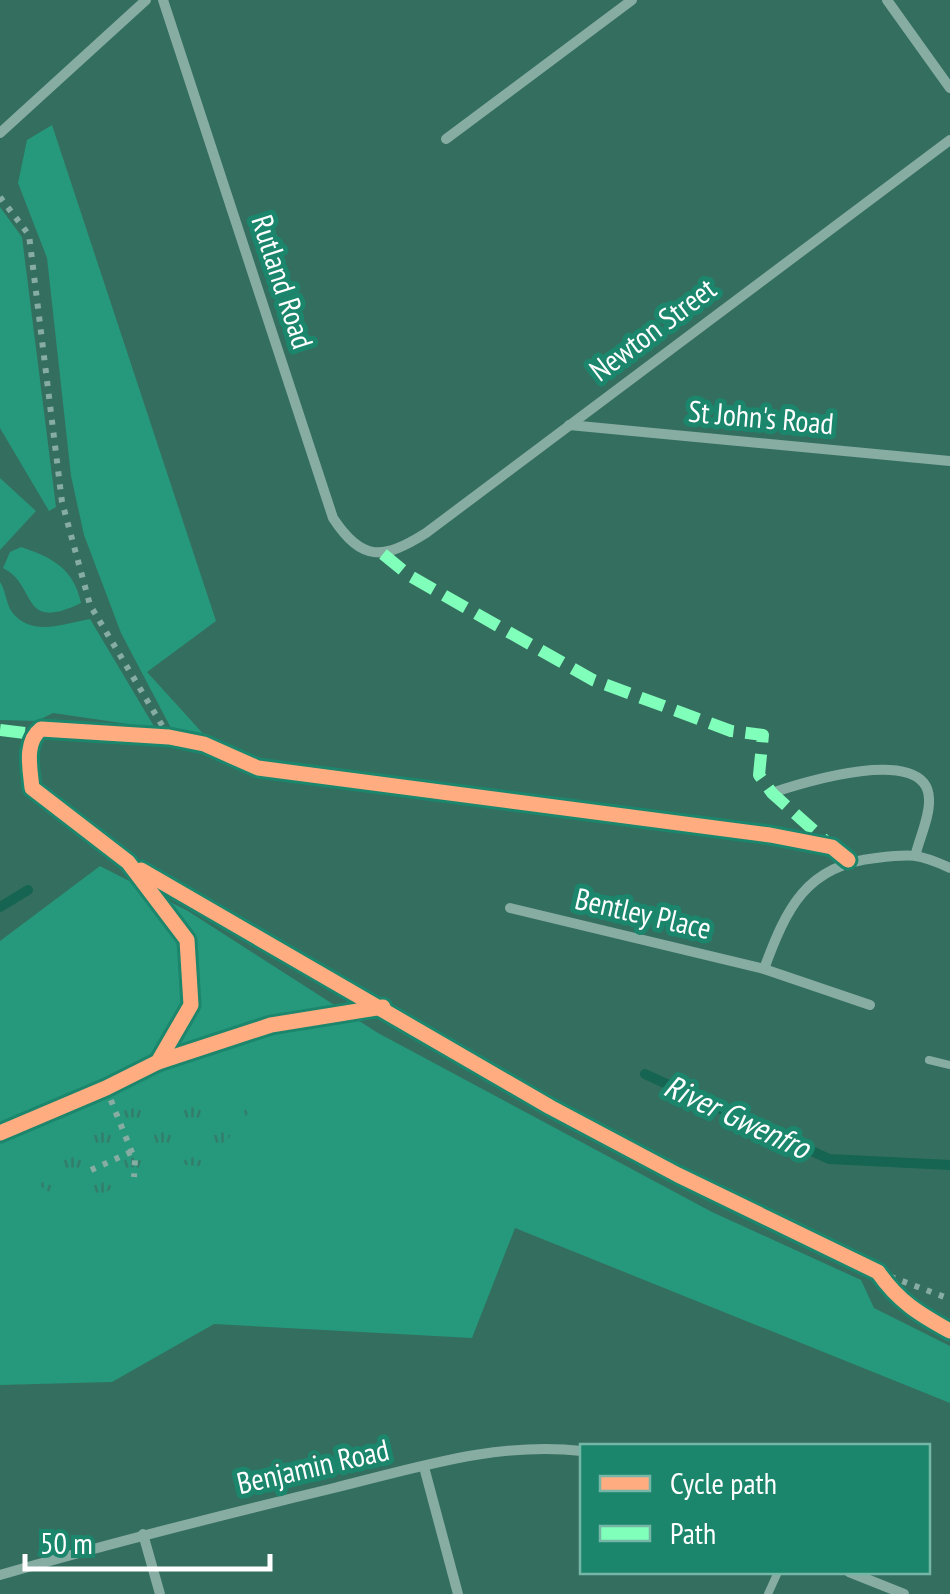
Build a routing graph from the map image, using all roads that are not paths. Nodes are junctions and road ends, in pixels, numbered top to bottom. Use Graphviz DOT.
graph roads {
  1 [pos="146,0"];
  2 [pos="163,0"];
  3 [pos="632,0"];
  4 [pos="886,0"];
  5 [pos="950,88"];
  6 [pos="0,133"];
  7 [pos="446,139"];
  8 [pos="950,140"];
  9 [pos="568,424"];
  10 [pos="950,460"];
  11 [pos="383,554"];
  12 [pos="772,792"];
  13 [pos="916,854"];
  14 [pos="950,868"];
  15 [pos="510,908"];
  16 [pos="764,969"];
  17 [pos="870,1005"];
  18 [pos="929,1060"];
  19 [pos="950,1064"];
  20 [pos="580,1450"];
  21 [pos="424,1466"];
  22 [pos="143,1534"];
  23 [pos="854,1574"];
  24 [pos="0,1575"];
  25 [pos="160,1594"];
  26 [pos="458,1594"];
  27 [pos="904,1594"];
  1 -- 6 [label="street"];
  2 -- 11 [label="street, Rutland Road"];
  3 -- 7 [label="street"];
  4 -- 5 [label="street"];
  8 -- 9 [label="street, Newton Street"];
  9 -- 10 [label="street, St John's Road"];
  9 -- 11 [label="street, Newton Street"];
  12 -- 13 [label="street"];
  13 -- 14 [label="street"];
  13 -- 16 [label="street"];
  15 -- 16 [label="street, Bentley Place"];
  16 -- 17 [label="street, Bentley Place"];
  18 -- 19 [label="lane"];
  20 -- 21 [label="street, Benjamin Road"];
  21 -- 22 [label="street, Benjamin Road"];
  21 -- 26 [label="street"];
  22 -- 24 [label="street, Benjamin Road"];
  22 -- 25 [label="street"];
  23 -- 27 [label="street"];
}
